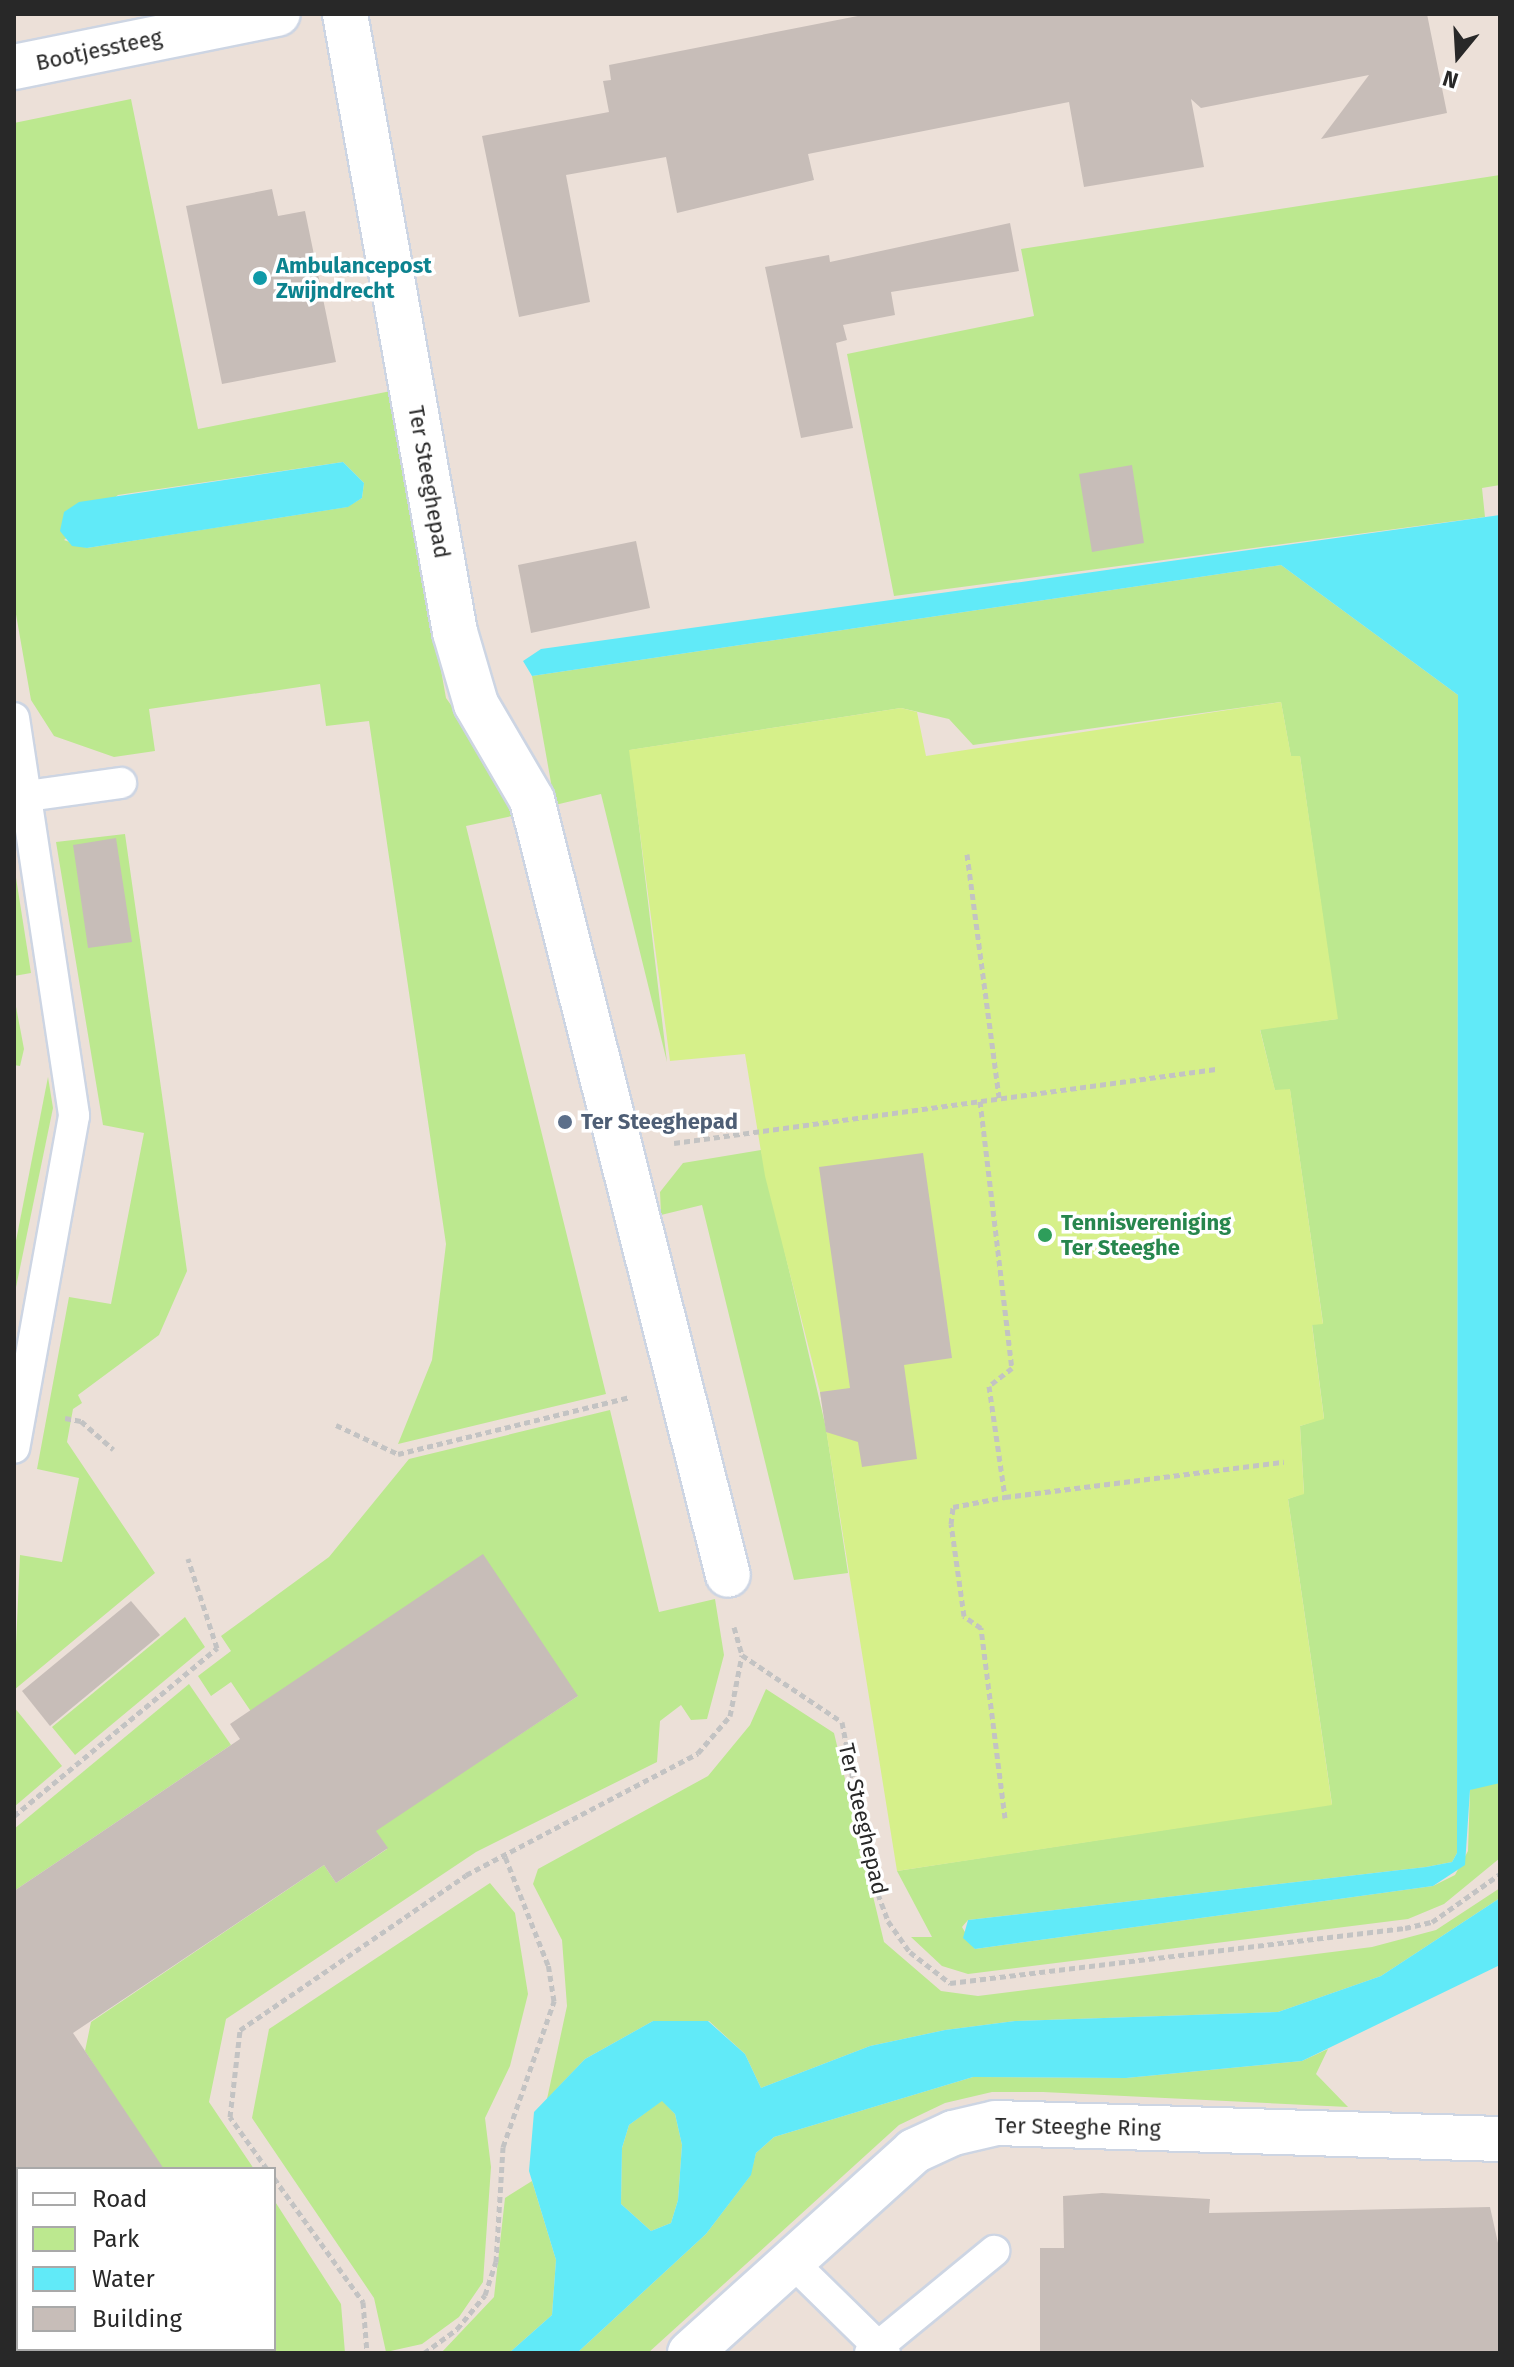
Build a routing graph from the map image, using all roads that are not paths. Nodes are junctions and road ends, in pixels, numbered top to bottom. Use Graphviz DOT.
graph roads {
  1 [pos="278,14"];
  2 [pos="345,14"];
  3 [pos="14,67"];
  4 [pos="14,718"];
  5 [pos="121,783"];
  6 [pos="27,796"];
  7 [pos="14,1448"];
  8 [pos="728,1575"];
  9 [pos="1500,2139"];
  10 [pos="994,2251"];
  11 [pos="792,2262"];
  12 [pos="878,2351"];
  13 [pos="690,2353"];
  1 -- 3 [label="street, Bootjessteeg"];
  2 -- 8 [label="street, Ter Steeghepad"];
  4 -- 6 [label="lane"];
  5 -- 6 [label="lane"];
  6 -- 7 [label="lane"];
  9 -- 11 [label="street, Ter Steeghe Ring"];
  10 -- 12 [label="lane"];
  11 -- 12 [label="lane"];
  11 -- 13 [label="street, Ter Steeghe Ring"];
}
